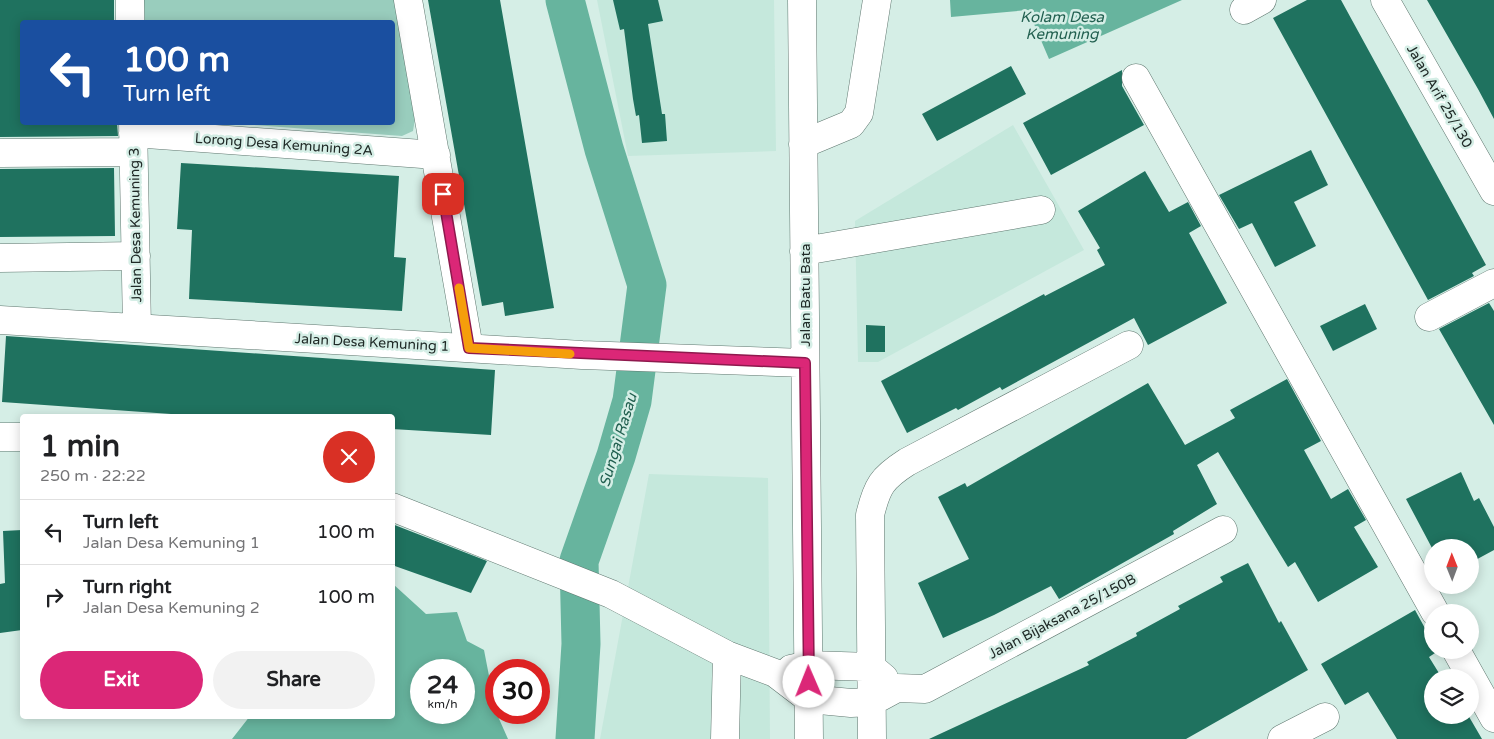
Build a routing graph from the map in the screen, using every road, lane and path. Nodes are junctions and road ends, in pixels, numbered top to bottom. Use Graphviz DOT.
graph roads {
  1 [pos="130,0"];
  2 [pos="408,0"];
  3 [pos="802,0"];
  4 [pos="877,0"];
  5 [pos="1385,0"];
  6 [pos="130,20"];
  7 [pos="1136,78"];
  8 [pos="133,136"];
  9 [pos="803,144"];
  10 [pos="0,153"];
  11 [pos="436,155"];
  12 [pos="1494,191"];
  13 [pos="1041,210"];
  14 [pos="804,251"];
  15 [pos="136,256"];
  16 [pos="0,258"];
  17 [pos="1494,283"];
  18 [pos="1429,317"];
  19 [pos="0,320"];
  20 [pos="138,328"];
  21 [pos="1129,345"];
  22 [pos="469,348"];
  23 [pos="805,363"];
  24 [pos="0,437"];
  25 [pos="20,437"];
  26 [pos="395,508"];
  27 [pos="1223,530"];
  28 [pos="1431,604"];
  29 [pos="727,655"];
  30 [pos="1461,659"];
  31 [pos="809,665"];
  32 [pos="870,668"];
  33 [pos="775,673"];
  34 [pos="897,688"];
  35 [pos="809,700"];
  36 [pos="871,702"];
  37 [pos="1325,718"];
  38 [pos="1494,718"];
  39 [pos="725,739"];
  40 [pos="809,739"];
  41 [pos="872,739"];
  42 [pos="1282,739"];
  1 -- 6 [label="street"];
  2 -- 11 [label="street"];
  3 -- 9 [label="street, Jalan Batu Bata"];
  4 -- 9 [label="street"];
  5 -- 12 [label="street, Jalan Arif 25/130"];
  7 -- 28 [label="street"];
  8 -- 10 [label="street, Lorong Desa Kemuning 2A"];
  8 -- 11 [label="street, Lorong Desa Kemuning 2A"];
  8 -- 15 [label="street, Jalan Desa Kemuning 3"];
  9 -- 14 [label="street, Jalan Batu Bata"];
  11 -- 22 [label="street"];
  13 -- 14 [label="street"];
  14 -- 23 [label="street, Jalan Batu Bata"];
  15 -- 16 [label="street"];
  15 -- 20 [label="street, Jalan Desa Kemuning 3"];
  17 -- 18 [label="street"];
  19 -- 20 [label="street, Jalan Desa Kemuning 1"];
  20 -- 22 [label="street, Jalan Desa Kemuning 1"];
  21 -- 32 [label="street"];
  22 -- 23 [label="street, Jalan Desa Kemuning 1"];
  23 -- 31 [label="street, Jalan Batu Bata"];
  24 -- 25 [label="street"];
  26 -- 29 [label="street"];
  27 -- 34 [label="street, Jalan Bijaksana 25/150B"];
  29 -- 33 [label="street"];
  29 -- 39 [label="street"];
  30 -- 38 [label="street"];
  31 -- 32 [label="street"];
  31 -- 33 [label="street"];
  31 -- 35 [label="street, Jalan Batu Bata"];
  32 -- 34 [label="street"];
  32 -- 36 [label="street"];
  33 -- 35 [label="street"];
  34 -- 36 [label="street"];
  35 -- 36 [label="street"];
  35 -- 40 [label="street, Jalan Batu Bata"];
  36 -- 41 [label="street"];
  37 -- 42 [label="street"];
}
